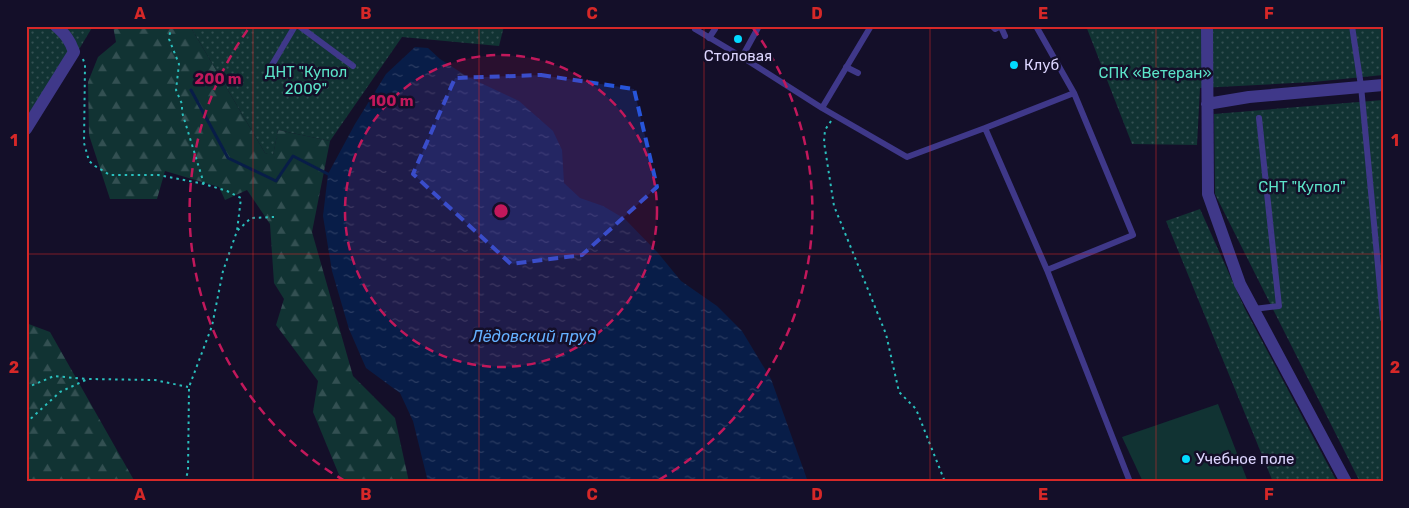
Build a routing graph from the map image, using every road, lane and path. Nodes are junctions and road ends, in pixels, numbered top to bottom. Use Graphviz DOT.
graph roads {
  1 [pos="56,26"];
  2 [pos="170,26"];
  3 [pos="295,26"];
  4 [pos="299,26"];
  5 [pos="759,26"];
  6 [pos="871,26"];
  7 [pos="992,26"];
  8 [pos="1001,26"];
  9 [pos="1036,26"];
  10 [pos="1207,26"];
  11 [pos="1352,26"];
  12 [pos="694,27"];
  13 [pos="715,29"];
  14 [pos="1005,36"];
  15 [pos="710,38"];
  16 [pos="74,52"];
  17 [pos="742,56"];
  18 [pos="272,65"];
  19 [pos="354,66"];
  20 [pos="846,67"];
  21 [pos="858,73"];
  22 [pos="1383,85"];
  23 [pos="1362,86"];
  24 [pos="1074,93"];
  25 [pos="1206,104"];
  26 [pos="822,108"];
  27 [pos="835,115"];
  28 [pos="1259,118"];
  29 [pos="985,128"];
  30 [pos="26,129"];
  31 [pos="204,184"];
  32 [pos="274,217"];
  33 [pos="237,231"];
  34 [pos="1047,270"];
  35 [pos="1254,309"];
  36 [pos="1383,319"];
  37 [pos="88,379"];
  38 [pos="189,387"];
  39 [pos="26,388"];
  40 [pos="26,423"];
  41 [pos="185,482"];
  42 [pos="945,482"];
  43 [pos="1130,482"];
  44 [pos="1346,482"];
  1 -- 16 [label="street"];
  2 -- 31 [label="path"];
  3 -- 18 [label="lane"];
  4 -- 19 [label="lane"];
  5 -- 17 [label="lane"];
  6 -- 20 [label="lane"];
  7 -- 8 [label="lane"];
  8 -- 14 [label="lane"];
  9 -- 24 [label="lane"];
  10 -- 25 [label="street"];
  11 -- 23 [label="lane"];
  12 -- 15 [label="lane"];
  13 -- 15 [label="lane"];
  15 -- 17 [label="lane"];
  16 -- 30 [label="street"];
  16 -- 31 [label="path"];
  17 -- 26 [label="lane"];
  20 -- 21 [label="lane"];
  20 -- 26 [label="lane"];
  22 -- 23 [label="street"];
  23 -- 25 [label="street"];
  23 -- 36 [label="lane"];
  24 -- 29 [label="lane"];
  24 -- 34 [label="lane"];
  25 -- 35 [label="street"];
  26 -- 27 [label="lane"];
  27 -- 29 [label="lane"];
  27 -- 42 [label="path"];
  28 -- 35 [label="lane"];
  29 -- 34 [label="lane"];
  31 -- 33 [label="path"];
  32 -- 33 [label="path"];
  33 -- 38 [label="path"];
  34 -- 43 [label="lane"];
  35 -- 44 [label="street"];
  37 -- 38 [label="path"];
  37 -- 39 [label="path"];
  37 -- 40 [label="path"];
  38 -- 41 [label="path"];
}
